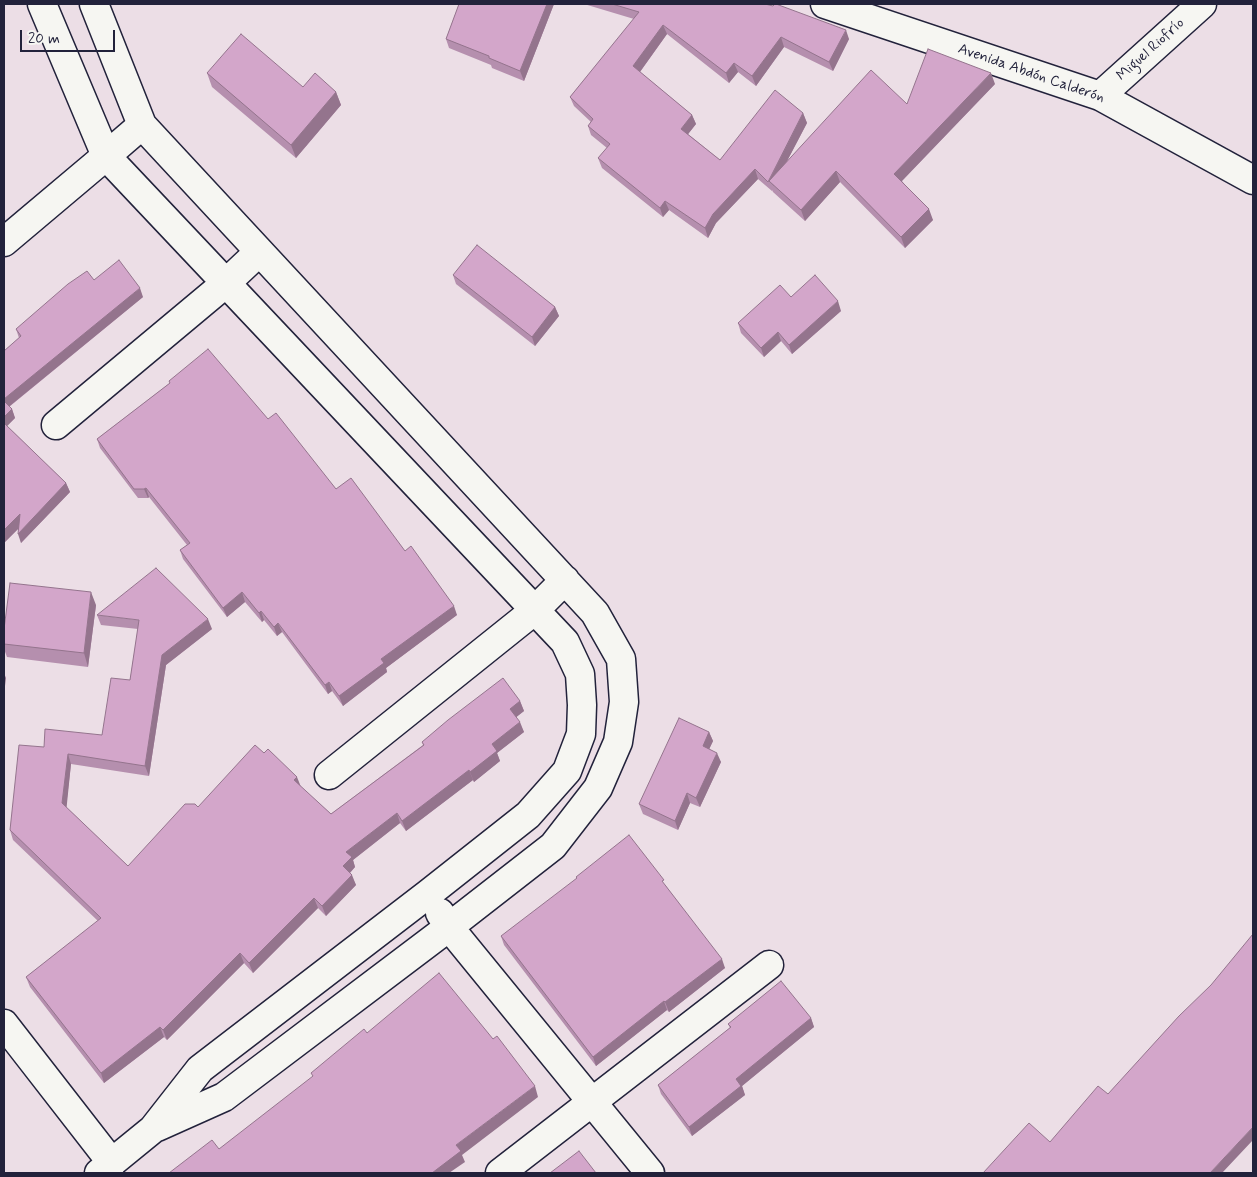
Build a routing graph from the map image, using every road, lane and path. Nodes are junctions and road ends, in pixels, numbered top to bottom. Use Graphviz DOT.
graph roads {
  1 [pos="42,4"];
  2 [pos="94,4"];
  3 [pos="826,4"];
  4 [pos="1202,4"];
  5 [pos="1100,96"];
  6 [pos="142,125"];
  7 [pos="106,156"];
  8 [pos="1253,180"];
  9 [pos="4,242"];
  10 [pos="259,252"];
  11 [pos="226,283"];
  12 [pos="419,423"];
  13 [pos="56,425"];
  14 [pos="389,456"];
  15 [pos="564,580"];
  16 [pos="535,610"];
  17 [pos="329,775"];
  18 [pos="428,894"];
  19 [pos="449,927"];
  20 [pos="345,958"];
  21 [pos="769,965"];
  22 [pos="366,990"];
  23 [pos="4,1024"];
  24 [pos="593,1102"];
  25 [pos="153,1129"];
  26 [pos="105,1168"];
  27 [pos="500,1173"];
  28 [pos="650,1173"];
  1 -- 7 [label="street"];
  2 -- 6 [label="street"];
  3 -- 5 [label="street, Avenida Abdón Calderón"];
  4 -- 5 [label="street, Miguel Riofrío"];
  5 -- 8 [label="street, Avenida Abdón Calderón"];
  6 -- 7 [label="street"];
  6 -- 10 [label="street"];
  7 -- 9 [label="street"];
  7 -- 11 [label="street"];
  10 -- 11 [label="street"];
  10 -- 12 [label="street"];
  11 -- 13 [label="street"];
  11 -- 14 [label="street"];
  12 -- 14 [label="street"];
  12 -- 15 [label="street"];
  14 -- 16 [label="street"];
  15 -- 16 [label="street"];
  15 -- 19 [label="street"];
  16 -- 17 [label="street"];
  16 -- 18 [label="street"];
  18 -- 19 [label="street"];
  18 -- 20 [label="street"];
  19 -- 22 [label="street"];
  19 -- 24 [label="street"];
  20 -- 22 [label="street"];
  20 -- 25 [label="street"];
  21 -- 24 [label="street"];
  22 -- 25 [label="street"];
  23 -- 26 [label="street"];
  24 -- 27 [label="street"];
  24 -- 28 [label="street"];
  25 -- 26 [label="street"];
}
